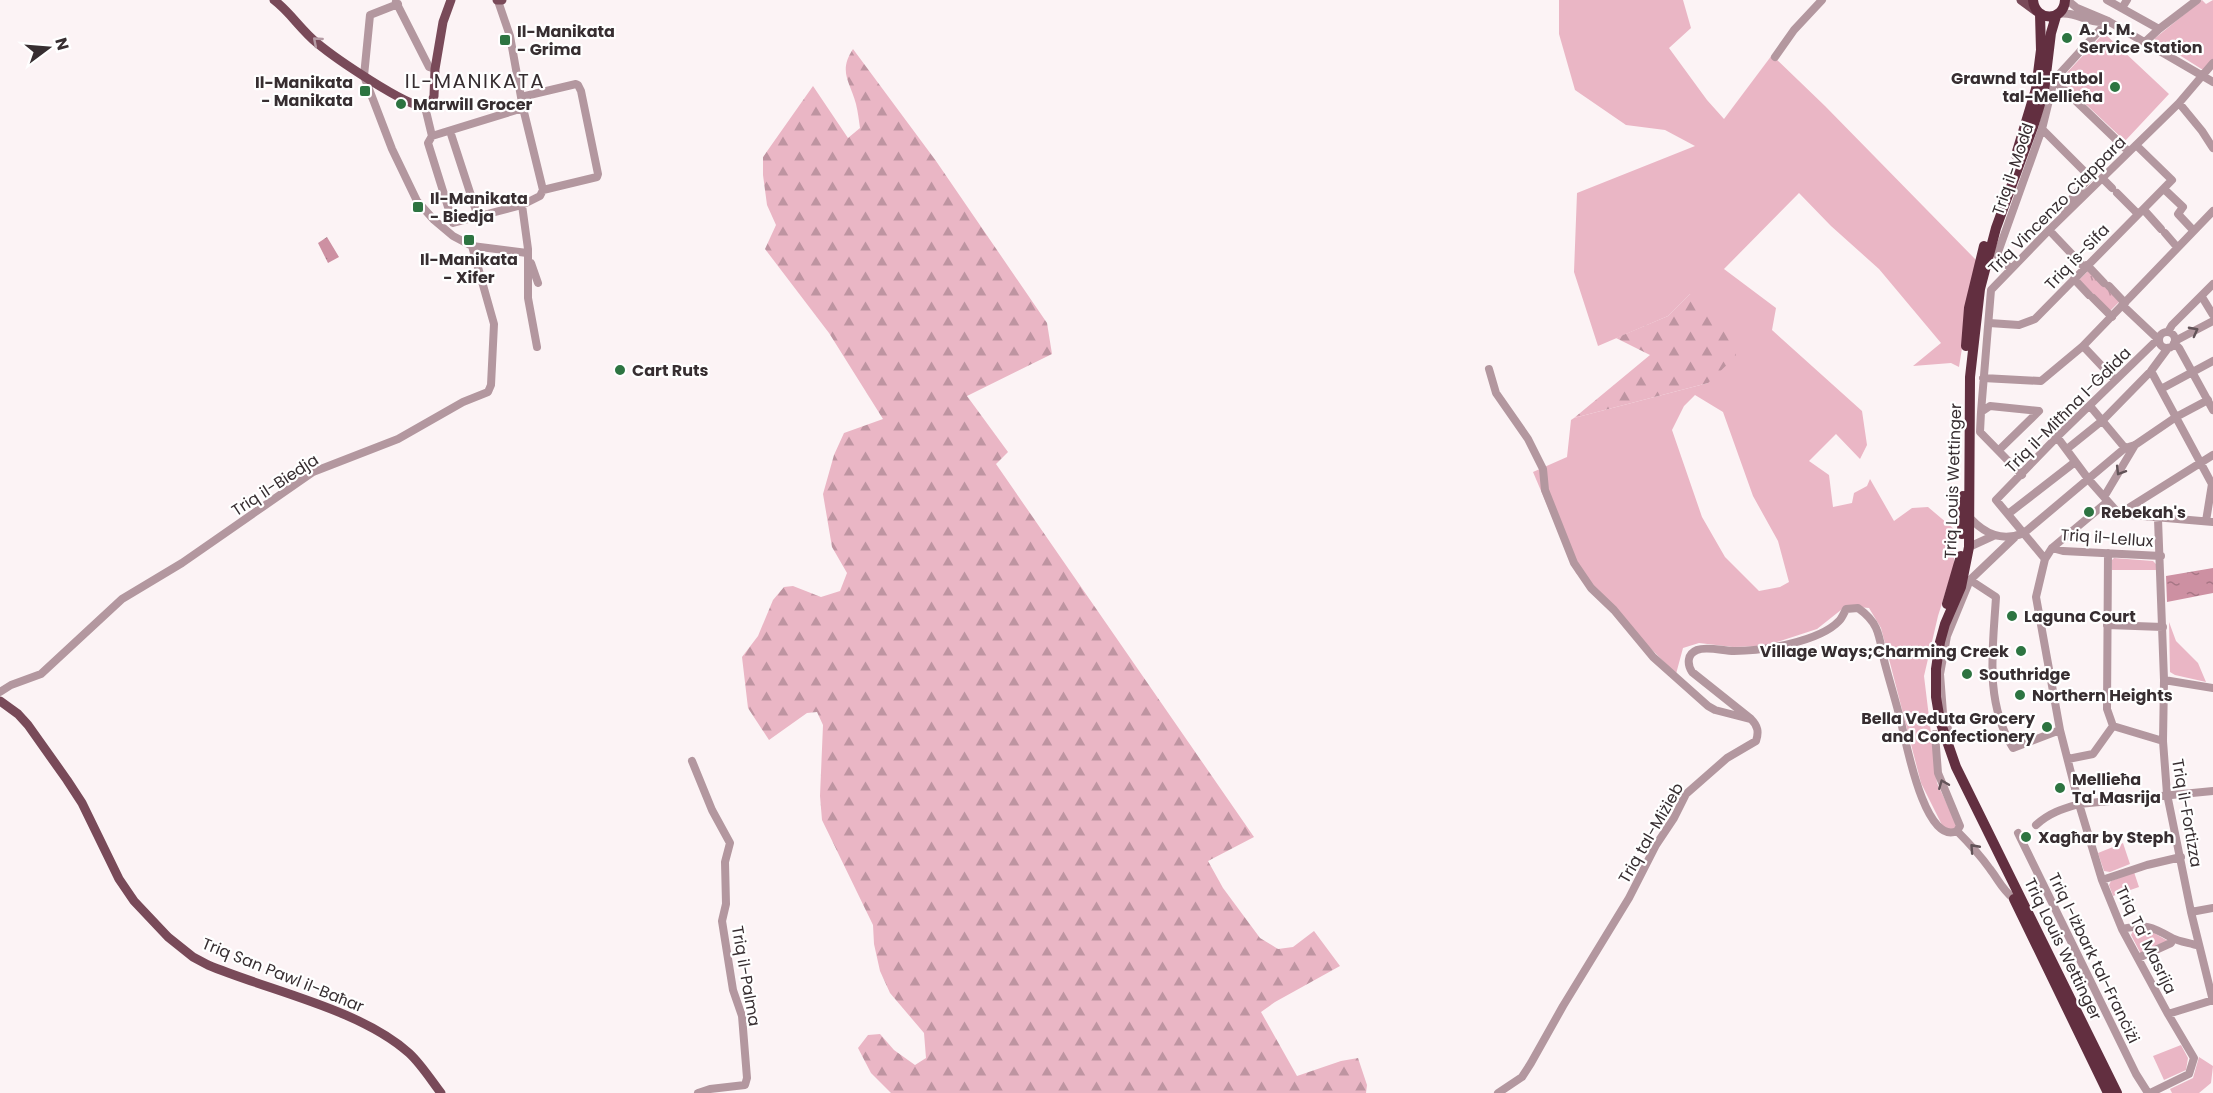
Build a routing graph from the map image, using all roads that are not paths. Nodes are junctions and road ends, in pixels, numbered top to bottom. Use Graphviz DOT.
graph roads {
  1 [pos="274,0"];
  2 [pos="451,0"];
  3 [pos="499,0"];
  4 [pos="1822,0"];
  5 [pos="2021,0"];
  6 [pos="2066,0"];
  7 [pos="2108,0"];
  8 [pos="2127,0"];
  9 [pos="2197,0"];
  10 [pos="397,2"];
  11 [pos="2036,8"];
  12 [pos="2122,8"];
  13 [pos="2057,15"];
  14 [pos="2108,21"];
  15 [pos="2159,29"];
  16 [pos="2145,42"];
  17 [pos="1775,57"];
  18 [pos="2213,63"];
  19 [pos="435,69"];
  20 [pos="2201,75"];
  21 [pos="364,76"];
  22 [pos="2054,80"];
  23 [pos="2213,82"];
  24 [pos="521,97"];
  25 [pos="2179,104"];
  26 [pos="425,107"];
  27 [pos="524,108"];
  28 [pos="2042,129"];
  29 [pos="450,131"];
  30 [pos="432,136"];
  31 [pos="2136,146"];
  32 [pos="2125,148"];
  33 [pos="2213,148"];
  34 [pos="2102,178"];
  35 [pos="2164,189"];
  36 [pos="542,193"];
  37 [pos="522,205"];
  38 [pos="2063,209"];
  39 [pos="2213,211"];
  40 [pos="2141,212"];
  41 [pos="478,217"];
  42 [pos="2049,230"];
  43 [pos="2193,230"];
  44 [pos="472,246"];
  45 [pos="2177,247"];
  46 [pos="527,253"];
  47 [pos="2086,266"];
  48 [pos="2011,269"];
  49 [pos="2074,279"];
  50 [pos="538,284"];
  51 [pos="2213,284"];
  52 [pos="2202,297"];
  53 [pos="2210,302"];
  54 [pos="2124,304"];
  55 [pos="2213,315"];
  56 [pos="2112,317"];
  57 [pos="2213,321"];
  58 [pos="1989,323"];
  59 [pos="2168,332"];
  60 [pos="2158,339"];
  61 [pos="2172,344"];
  62 [pos="2083,346"];
  63 [pos="537,347"];
  64 [pos="2213,361"];
  65 [pos="1489,369"];
  66 [pos="2151,371"];
  67 [pos="2193,373"];
  68 [pos="1983,378"];
  69 [pos="2115,380"];
  70 [pos="2161,389"];
  71 [pos="2208,400"];
  72 [pos="2090,406"];
  73 [pos="2213,410"];
  74 [pos="1981,412"];
  75 [pos="2176,417"];
  76 [pos="2103,420"];
  77 [pos="2057,437"];
  78 [pos="2135,445"];
  79 [pos="2125,448"];
  80 [pos="2067,449"];
  81 [pos="1999,450"];
  82 [pos="2213,455"];
  83 [pos="2201,461"];
  84 [pos="2076,462"];
  85 [pos="2022,475"];
  86 [pos="2089,480"];
  87 [pos="2213,484"];
  88 [pos="2105,500"];
  89 [pos="2007,514"];
  90 [pos="2119,514"];
  91 [pos="1970,518"];
  92 [pos="2158,519"];
  93 [pos="2209,521"];
  94 [pos="2024,533"];
  95 [pos="1993,536"];
  96 [pos="2015,537"];
  97 [pos="1969,547"];
  98 [pos="2052,548"];
  99 [pos="2108,553"];
  100 [pos="2161,556"];
  101 [pos="2045,560"];
  102 [pos="1970,580"];
  103 [pos="2107,625"];
  104 [pos="2163,627"];
  105 [pos="2164,680"];
  106 [pos="2213,688"];
  107 [pos="0,692"];
  108 [pos="0,701"];
  109 [pos="1751,719"];
  110 [pos="2113,726"];
  111 [pos="2060,730"];
  112 [pos="1935,734"];
  113 [pos="2163,741"];
  114 [pos="2068,759"];
  115 [pos="692,761"];
  116 [pos="1963,781"];
  117 [pos="2213,791"];
  118 [pos="2168,794"];
  119 [pos="2079,804"];
  120 [pos="2036,825"];
  121 [pos="1957,831"];
  122 [pos="2018,833"];
  123 [pos="2181,857"];
  124 [pos="2102,880"];
  125 [pos="2014,899"];
  126 [pos="2213,908"];
  127 [pos="2192,912"];
  128 [pos="2122,929"];
  129 [pos="2174,939"];
  130 [pos="2199,946"];
  131 [pos="2138,958"];
  132 [pos="2210,980"];
  133 [pos="2213,1000"];
  134 [pos="2168,1014"];
  135 [pos="441,1093"];
  136 [pos="698,1093"];
  137 [pos="1498,1093"];
  138 [pos="2108,1093"];
  139 [pos="2117,1093"];
  140 [pos="2149,1093"];
  21 -- 1 [label="main road, one-way"];
  2 -- 19 [label="main road"];
  3 -- 24 [label="street"];
  4 -- 17 [label="street"];
  5 -- 11 [label="main road"];
  6 -- 13 [label="highway, Triq Louis Wettinger"];
  6 -- 14 [label="street"];
  7 -- 12 [label="street"];
  8 -- 12 [label="street"];
  9 -- 15 [label="street"];
  10 -- 19 [label="street"];
  10 -- 21 [label="street"];
  11 -- 13 [label="highway"];
  11 -- 112 [label="highway, Triq Louis Wettinger"];
  12 -- 15 [label="street"];
  13 -- 14 [label="street"];
  13 -- 91 [label="highway, Triq Louis Wettinger"];
  14 -- 16 [label="street"];
  14 -- 22 [label="street, Triq il-Modd"];
  15 -- 16 [label="street"];
  16 -- 20 [label="street"];
  18 -- 20 [label="street, Triq Vincenzo Ciappara"];
  19 -- 26 [label="main road"];
  20 -- 23 [label="street"];
  20 -- 25 [label="street, Triq Vincenzo Ciappara"];
  21 -- 26 [label="main road"];
  21 -- 44 [label="street"];
  22 -- 28 [label="street, Triq il-Modd"];
  22 -- 32 [label="street"];
  24 -- 27 [label="street"];
  24 -- 36 [label="street"];
  25 -- 31 [label="street, Triq Vincenzo Ciappara"];
  25 -- 33 [label="street"];
  26 -- 30 [label="street"];
  27 -- 29 [label="street"];
  27 -- 36 [label="street"];
  28 -- 38 [label="street"];
  28 -- 48 [label="street, Triq il-Modd"];
  29 -- 30 [label="street"];
  29 -- 41 [label="street"];
  30 -- 41 [label="street"];
  31 -- 34 [label="street, Triq Vincenzo Ciappara"];
  31 -- 35 [label="street, Triq is-Sifa"];
  34 -- 40 [label="street"];
  34 -- 42 [label="street, Triq Vincenzo Ciappara"];
  35 -- 40 [label="street, Triq is-Sifa"];
  35 -- 43 [label="street"];
  36 -- 37 [label="street"];
  37 -- 41 [label="street"];
  37 -- 46 [label="street"];
  39 -- 43 [label="street"];
  40 -- 45 [label="street"];
  40 -- 47 [label="street, Triq is-Sifa"];
  42 -- 47 [label="street"];
  42 -- 48 [label="street, Triq Vincenzo Ciappara"];
  43 -- 45 [label="street"];
  44 -- 46 [label="street"];
  44 -- 107 [label="street, Triq il-Biedja"];
  45 -- 54 [label="street"];
  46 -- 50 [label="street"];
  46 -- 63 [label="street"];
  47 -- 49 [label="street, Triq is-Sifa"];
  47 -- 54 [label="street"];
  48 -- 58 [label="street, Triq Vincenzo Ciappara"];
  49 -- 56 [label="street"];
  49 -- 58 [label="street, Triq is-Sifa"];
  51 -- 52 [label="street"];
  52 -- 53 [label="street"];
  52 -- 59 [label="street"];
  53 -- 55 [label="street"];
  54 -- 56 [label="street"];
  54 -- 60 [label="street"];
  56 -- 62 [label="street"];
  61 -- 57 [label="street, one-way"];
  58 -- 68 [label="street, Triq Vincenzo Ciappara"];
  59 -- 60 [label="street"];
  59 -- 61 [label="street"];
  60 -- 61 [label="street"];
  60 -- 69 [label="street, Triq il-Mitħna l-Ġdida"];
  61 -- 66 [label="street"];
  61 -- 67 [label="street"];
  62 -- 68 [label="street"];
  62 -- 69 [label="street"];
  64 -- 67 [label="street"];
  65 -- 109 [label="street"];
  66 -- 70 [label="street"];
  66 -- 76 [label="street"];
  67 -- 70 [label="street"];
  67 -- 71 [label="street"];
  68 -- 74 [label="street, Triq Vincenzo Ciappara"];
  69 -- 72 [label="street, Triq il-Mitħna l-Ġdida"];
  70 -- 75 [label="street"];
  71 -- 73 [label="street"];
  71 -- 75 [label="street"];
  72 -- 76 [label="street"];
  72 -- 77 [label="street, Triq il-Mitħna l-Ġdida"];
  74 -- 81 [label="street, Triq Vincenzo Ciappara"];
  74 -- 81 [label="street"];
  75 -- 78 [label="street"];
  75 -- 83 [label="street"];
  76 -- 79 [label="street"];
  76 -- 80 [label="street"];
  77 -- 80 [label="street"];
  77 -- 85 [label="street, Triq il-Mitħna l-Ġdida"];
  78 -- 79 [label="street"];
  78 -- 88 [label="street, Triq Ta' Masrija, one-way"];
  79 -- 86 [label="street"];
  80 -- 84 [label="street"];
  81 -- 85 [label="street, Triq Vincenzo Ciappara"];
  82 -- 83 [label="street"];
  83 -- 87 [label="street"];
  83 -- 90 [label="street"];
  84 -- 86 [label="street"];
  84 -- 89 [label="street"];
  85 -- 89 [label="street, Triq il-Mitħna l-Ġdida"];
  86 -- 88 [label="street"];
  86 -- 94 [label="street"];
  87 -- 93 [label="street"];
  88 -- 90 [label="street"];
  88 -- 98 [label="street, Triq Ta' Masrija"];
  89 -- 94 [label="street"];
  90 -- 92 [label="street"];
  91 -- 95 [label="street"];
  91 -- 97 [label="highway, Triq Louis Wettinger"];
  92 -- 93 [label="street"];
  92 -- 100 [label="street, Triq il-Fortizza"];
  94 -- 96 [label="street"];
  94 -- 101 [label="street"];
  95 -- 96 [label="street"];
  95 -- 97 [label="street"];
  96 -- 102 [label="street"];
  97 -- 116 [label="highway, Triq Louis Wettinger"];
  98 -- 99 [label="street, Triq il-Lellux"];
  98 -- 101 [label="street, Triq Ta' Masrija"];
  99 -- 100 [label="street, Triq il-Lellux"];
  99 -- 103 [label="street"];
  100 -- 104 [label="street, Triq il-Fortizza"];
  101 -- 111 [label="street, Triq Ta' Masrija"];
  102 -- 111 [label="street"];
  102 -- 116 [label="street"];
  103 -- 104 [label="street"];
  103 -- 110 [label="street"];
  104 -- 105 [label="street, Triq il-Fortizza"];
  105 -- 106 [label="street"];
  105 -- 113 [label="street, Triq il-Fortizza"];
  108 -- 135 [label="main road, Triq San Pawl il-Baħar"];
  109 -- 121 [label="street"];
  109 -- 137 [label="street, Triq tal-Miżieb"];
  110 -- 113 [label="street"];
  110 -- 114 [label="street"];
  111 -- 114 [label="street, Triq Ta' Masrija"];
  121 -- 112 [label="street, one-way"];
  112 -- 125 [label="highway, Triq Louis Wettinger"];
  113 -- 118 [label="street, Triq il-Fortizza"];
  114 -- 119 [label="street, Triq Ta' Masrija"];
  115 -- 136 [label="street, Triq il-Palma"];
  116 -- 139 [label="highway, Triq Louis Wettinger"];
  117 -- 118 [label="street"];
  118 -- 119 [label="street"];
  118 -- 123 [label="street, Triq il-Fortizza"];
  119 -- 120 [label="street"];
  119 -- 124 [label="street, Triq Ta' Masrija"];
  125 -- 121 [label="street, one-way"];
  122 -- 140 [label="street, Triq l-Iżbark tal-Franċiżi"];
  123 -- 124 [label="street"];
  123 -- 127 [label="street, Triq il-Fortizza"];
  124 -- 128 [label="street, Triq Ta' Masrija"];
  125 -- 138 [label="highway, Triq Louis Wettinger"];
  126 -- 127 [label="street"];
  127 -- 130 [label="street, Triq il-Fortizza"];
  128 -- 129 [label="street"];
  128 -- 131 [label="street, Triq Ta' Masrija"];
  129 -- 130 [label="street"];
  129 -- 131 [label="street"];
  130 -- 132 [label="street, Triq il-Fortizza"];
  131 -- 134 [label="street, Triq Ta' Masrija"];
  132 -- 133 [label="street, Triq il-Fortizza"];
  133 -- 134 [label="street"];
  134 -- 140 [label="street, Triq Ta' Masrija"];
}
